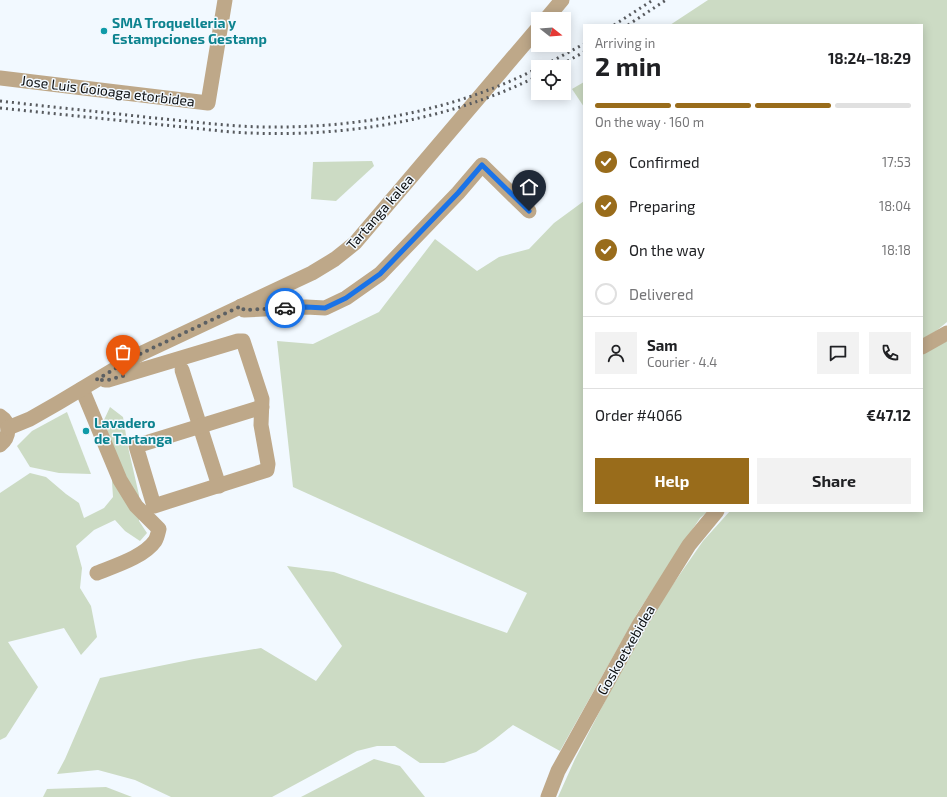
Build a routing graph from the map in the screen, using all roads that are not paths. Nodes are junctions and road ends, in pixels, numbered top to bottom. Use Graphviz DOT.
graph roads {
  1 [pos="225,0"];
  2 [pos="562,0"];
  3 [pos="552,12"];
  4 [pos="531,36"];
  5 [pos="0,78"];
  6 [pos="529,211"];
  7 [pos="241,306"];
  8 [pos="947,333"];
  9 [pos="923,346"];
  10 [pos="182,370"];
  11 [pos="96,380"];
  12 [pos="82,389"];
  13 [pos="262,407"];
  14 [pos="4,422"];
  15 [pos="201,426"];
  16 [pos="0,445"];
  17 [pos="219,486"];
  18 [pos="716,512"];
  19 [pos="97,573"];
  20 [pos="548,797"];
  1 -- 5 [label="street, Jose Luis Goioaga etorbidea"];
  2 -- 3 [label="street"];
  4 -- 7 [label="street, Tartanga kalea"];
  6 -- 7 [label="street"];
  7 -- 11 [label="street, Tartanga kalea"];
  8 -- 9 [label="street"];
  10 -- 15 [label="street"];
  11 -- 12 [label="street, Tartanga kalea"];
  11 -- 13 [label="street"];
  12 -- 14 [label="street, Tartanga kalea"];
  12 -- 19 [label="street"];
  13 -- 15 [label="street"];
  13 -- 17 [label="street"];
  14 -- 16 [label="street"];
  15 -- 17 [label="street"];
  15 -- 17 [label="street"];
  18 -- 20 [label="street, Goskoetxebidea"];
}
